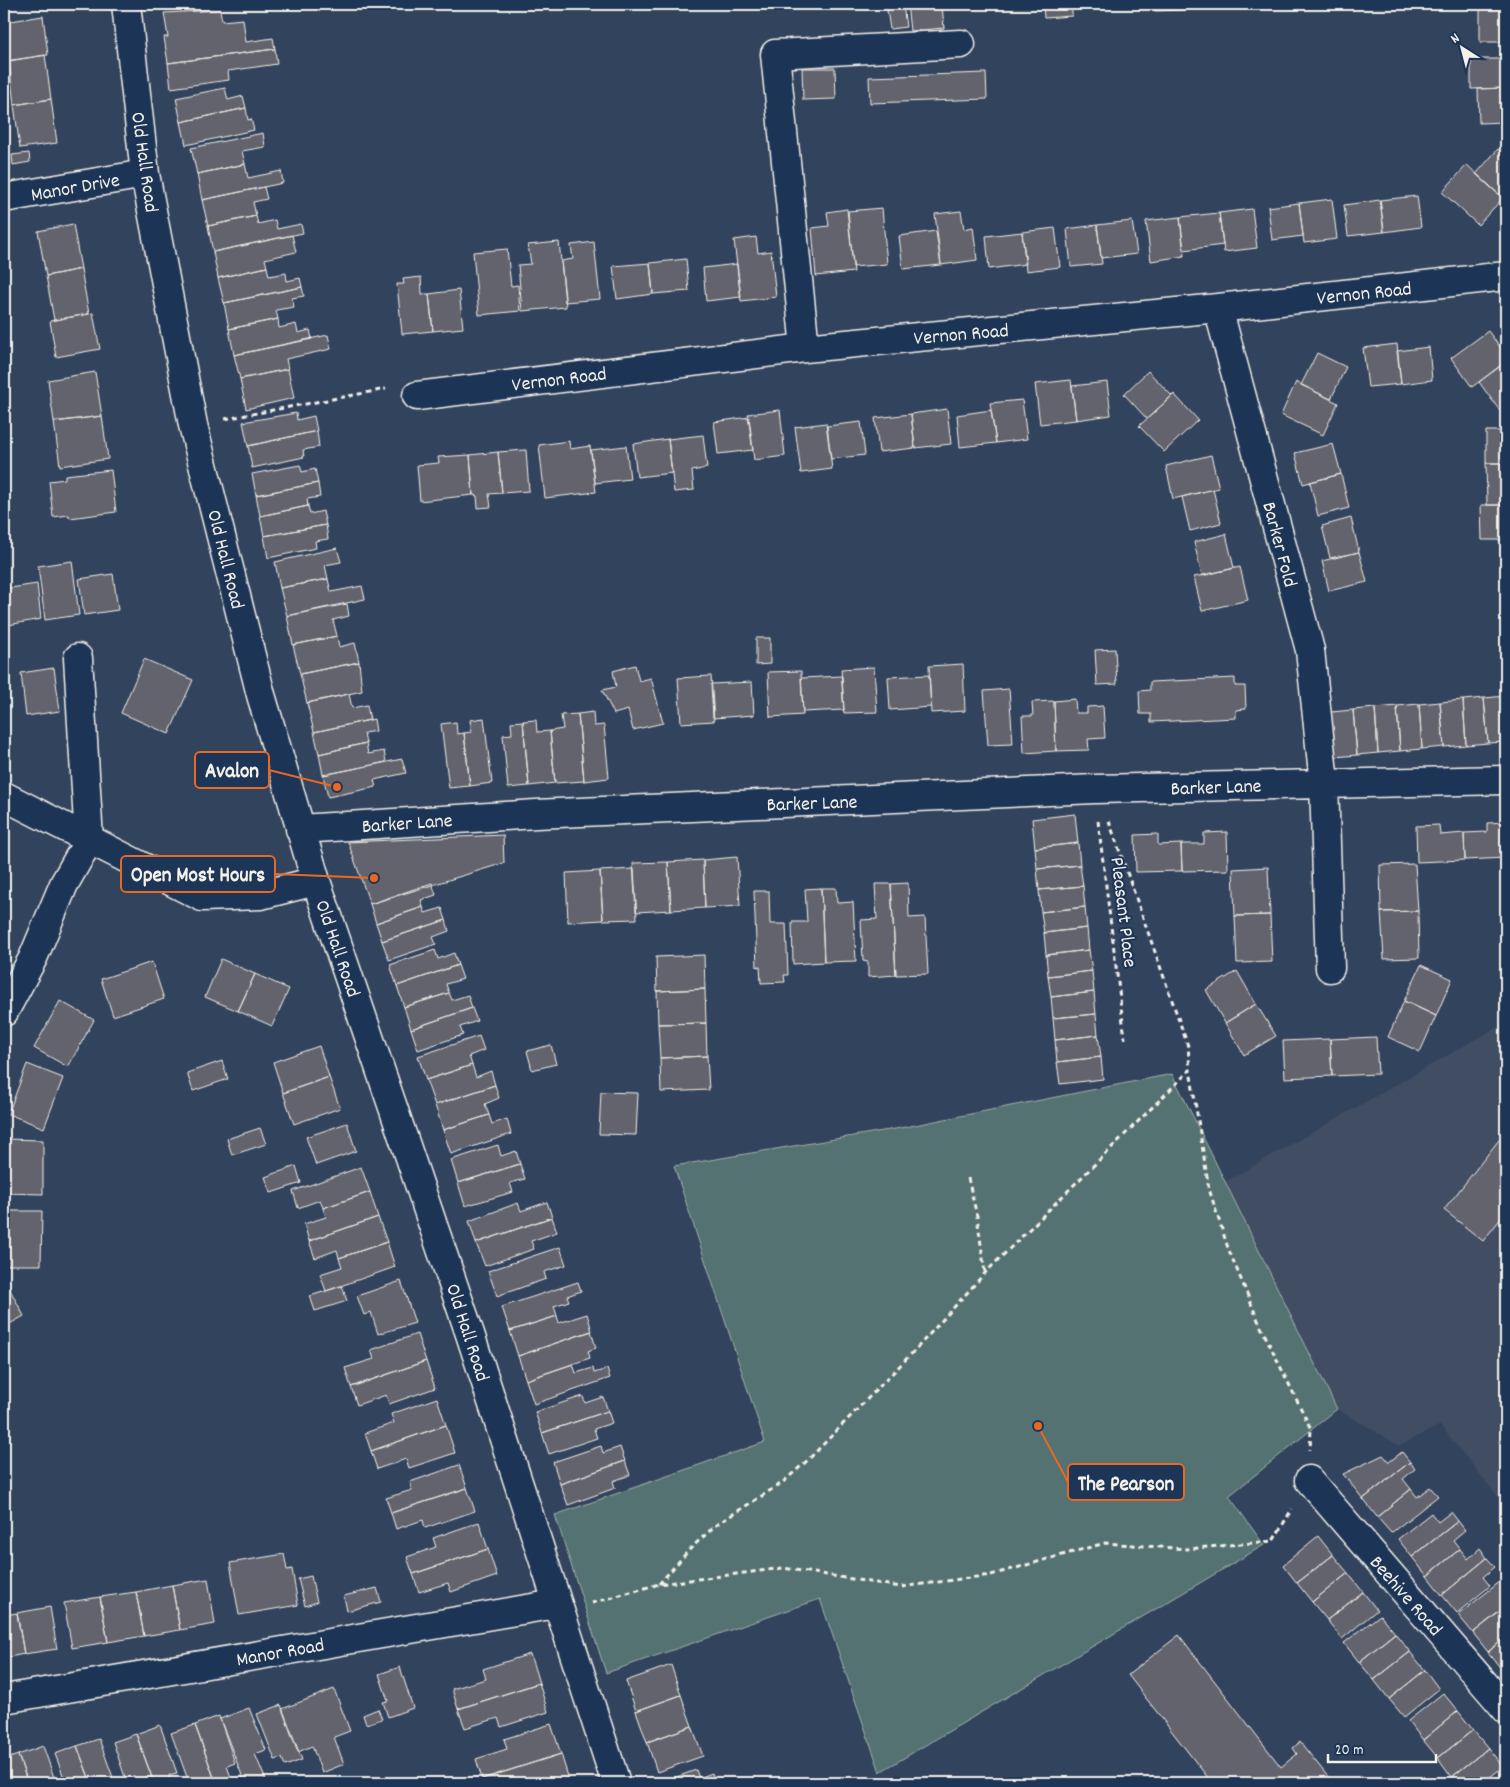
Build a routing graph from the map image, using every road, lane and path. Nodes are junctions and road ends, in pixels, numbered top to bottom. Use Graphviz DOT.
graph roads {
  1 [pos="126,4"];
  2 [pos="961,44"];
  3 [pos="146,174"];
  4 [pos="4,198"];
  5 [pos="1506,276"];
  6 [pos="1218,308"];
  7 [pos="805,348"];
  8 [pos="417,396"];
  9 [pos="193,424"];
  10 [pos="78,658"];
  11 [pos="1506,780"];
  12 [pos="1324,783"];
  13 [pos="4,796"];
  14 [pos="1096,797"];
  15 [pos="300,829"];
  16 [pos="89,840"];
  17 [pos="316,882"];
  18 [pos="1330,968"];
  19 [pos="4,1012"];
  20 [pos="1125,1039"];
  21 [pos="1190,1070"];
  22 [pos="968,1178"];
  23 [pos="985,1273"];
  24 [pos="1308,1480"];
  25 [pos="659,1584"];
  26 [pos="556,1604"];
  27 [pos="4,1699"];
  28 [pos="1506,1709"];
  29 [pos="616,1783"];
  1 -- 3 [label="street, Old Hall Road"];
  2 -- 7 [label="street"];
  3 -- 4 [label="street, Manor Drive"];
  3 -- 9 [label="street, Old Hall Road"];
  5 -- 6 [label="street, Vernon Road"];
  6 -- 7 [label="street, Vernon Road"];
  6 -- 12 [label="street, Barker Fold"];
  7 -- 8 [label="street, Vernon Road"];
  8 -- 9 [label="path"];
  9 -- 15 [label="street, Old Hall Road"];
  10 -- 16 [label="street"];
  11 -- 12 [label="street, Barker Lane"];
  12 -- 14 [label="street, Barker Lane"];
  12 -- 18 [label="street"];
  13 -- 16 [label="street"];
  14 -- 15 [label="street, Barker Lane"];
  14 -- 20 [label="path, Pleasant Place"];
  14 -- 21 [label="path"];
  15 -- 17 [label="street, Old Hall Road"];
  16 -- 17 [label="street"];
  16 -- 19 [label="street"];
  17 -- 26 [label="street, Old Hall Road"];
  21 -- 23 [label="path"];
  21 -- 24 [label="path"];
  22 -- 23 [label="path"];
  23 -- 25 [label="path"];
  24 -- 25 [label="path"];
  24 -- 28 [label="street, Beehive Road"];
  25 -- 26 [label="path"];
  26 -- 27 [label="street, Manor Road"];
  26 -- 29 [label="street, Old Hall Road"];
}
